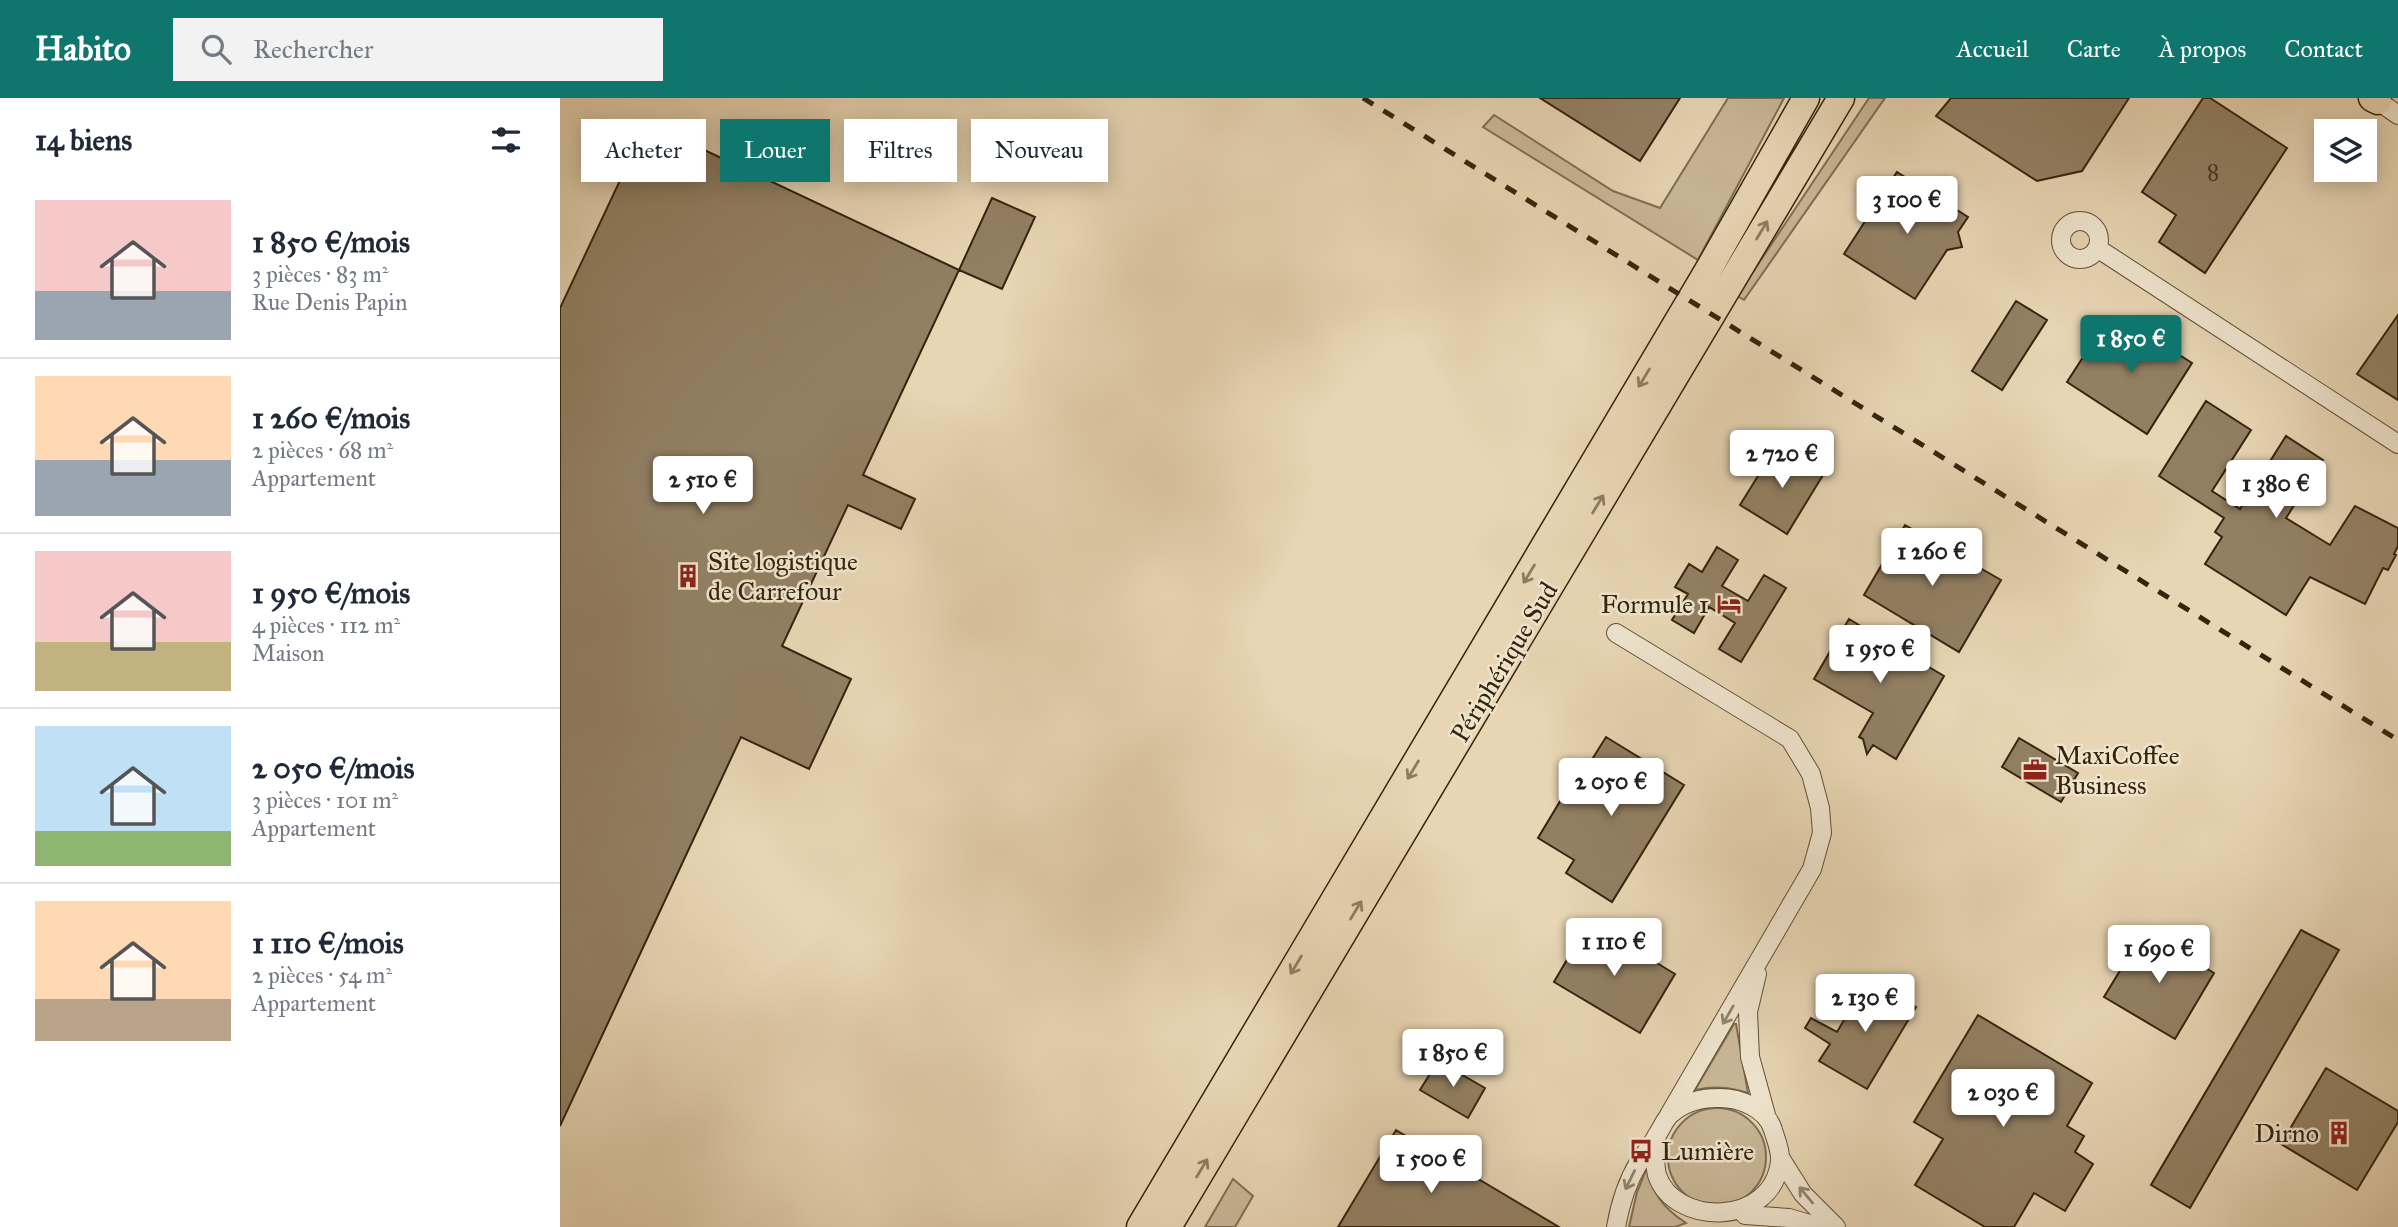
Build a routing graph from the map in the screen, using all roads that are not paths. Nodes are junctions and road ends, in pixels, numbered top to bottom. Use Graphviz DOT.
graph roads {
  1 [pos="1806,98"];
  2 [pos="1841,98"];
  3 [pos="2097,248"];
  4 [pos="2398,444"];
  5 [pos="1616,633"];
  6 [pos="1762,956"];
  7 [pos="1669,1115"];
  8 [pos="1766,1115"];
  9 [pos="1656,1138"];
  10 [pos="1781,1159"];
  11 [pos="1745,1215"];
  12 [pos="1705,1224"];
  13 [pos="1140,1227"];
  14 [pos="1167,1227"];
  15 [pos="1616,1227"];
  16 [pos="1820,1227"];
  17 [pos="1836,1227"];
  1 -- 13 [label="highway, Périphérique Sud, one-way"];
  14 -- 2 [label="highway, Périphérique Sud, one-way"];
  3 -- 4 [label="street"];
  5 -- 6 [label="street"];
  6 -- 7 [label="street, one-way"];
  6 -- 8 [label="street"];
  7 -- 8 [label="street"];
  7 -- 9 [label="street"];
  8 -- 10 [label="street"];
  9 -- 12 [label="street"];
  9 -- 15 [label="street, one-way"];
  10 -- 11 [label="street"];
  17 -- 10 [label="street, one-way"];
  11 -- 12 [label="street"];
  11 -- 16 [label="street"];
}
